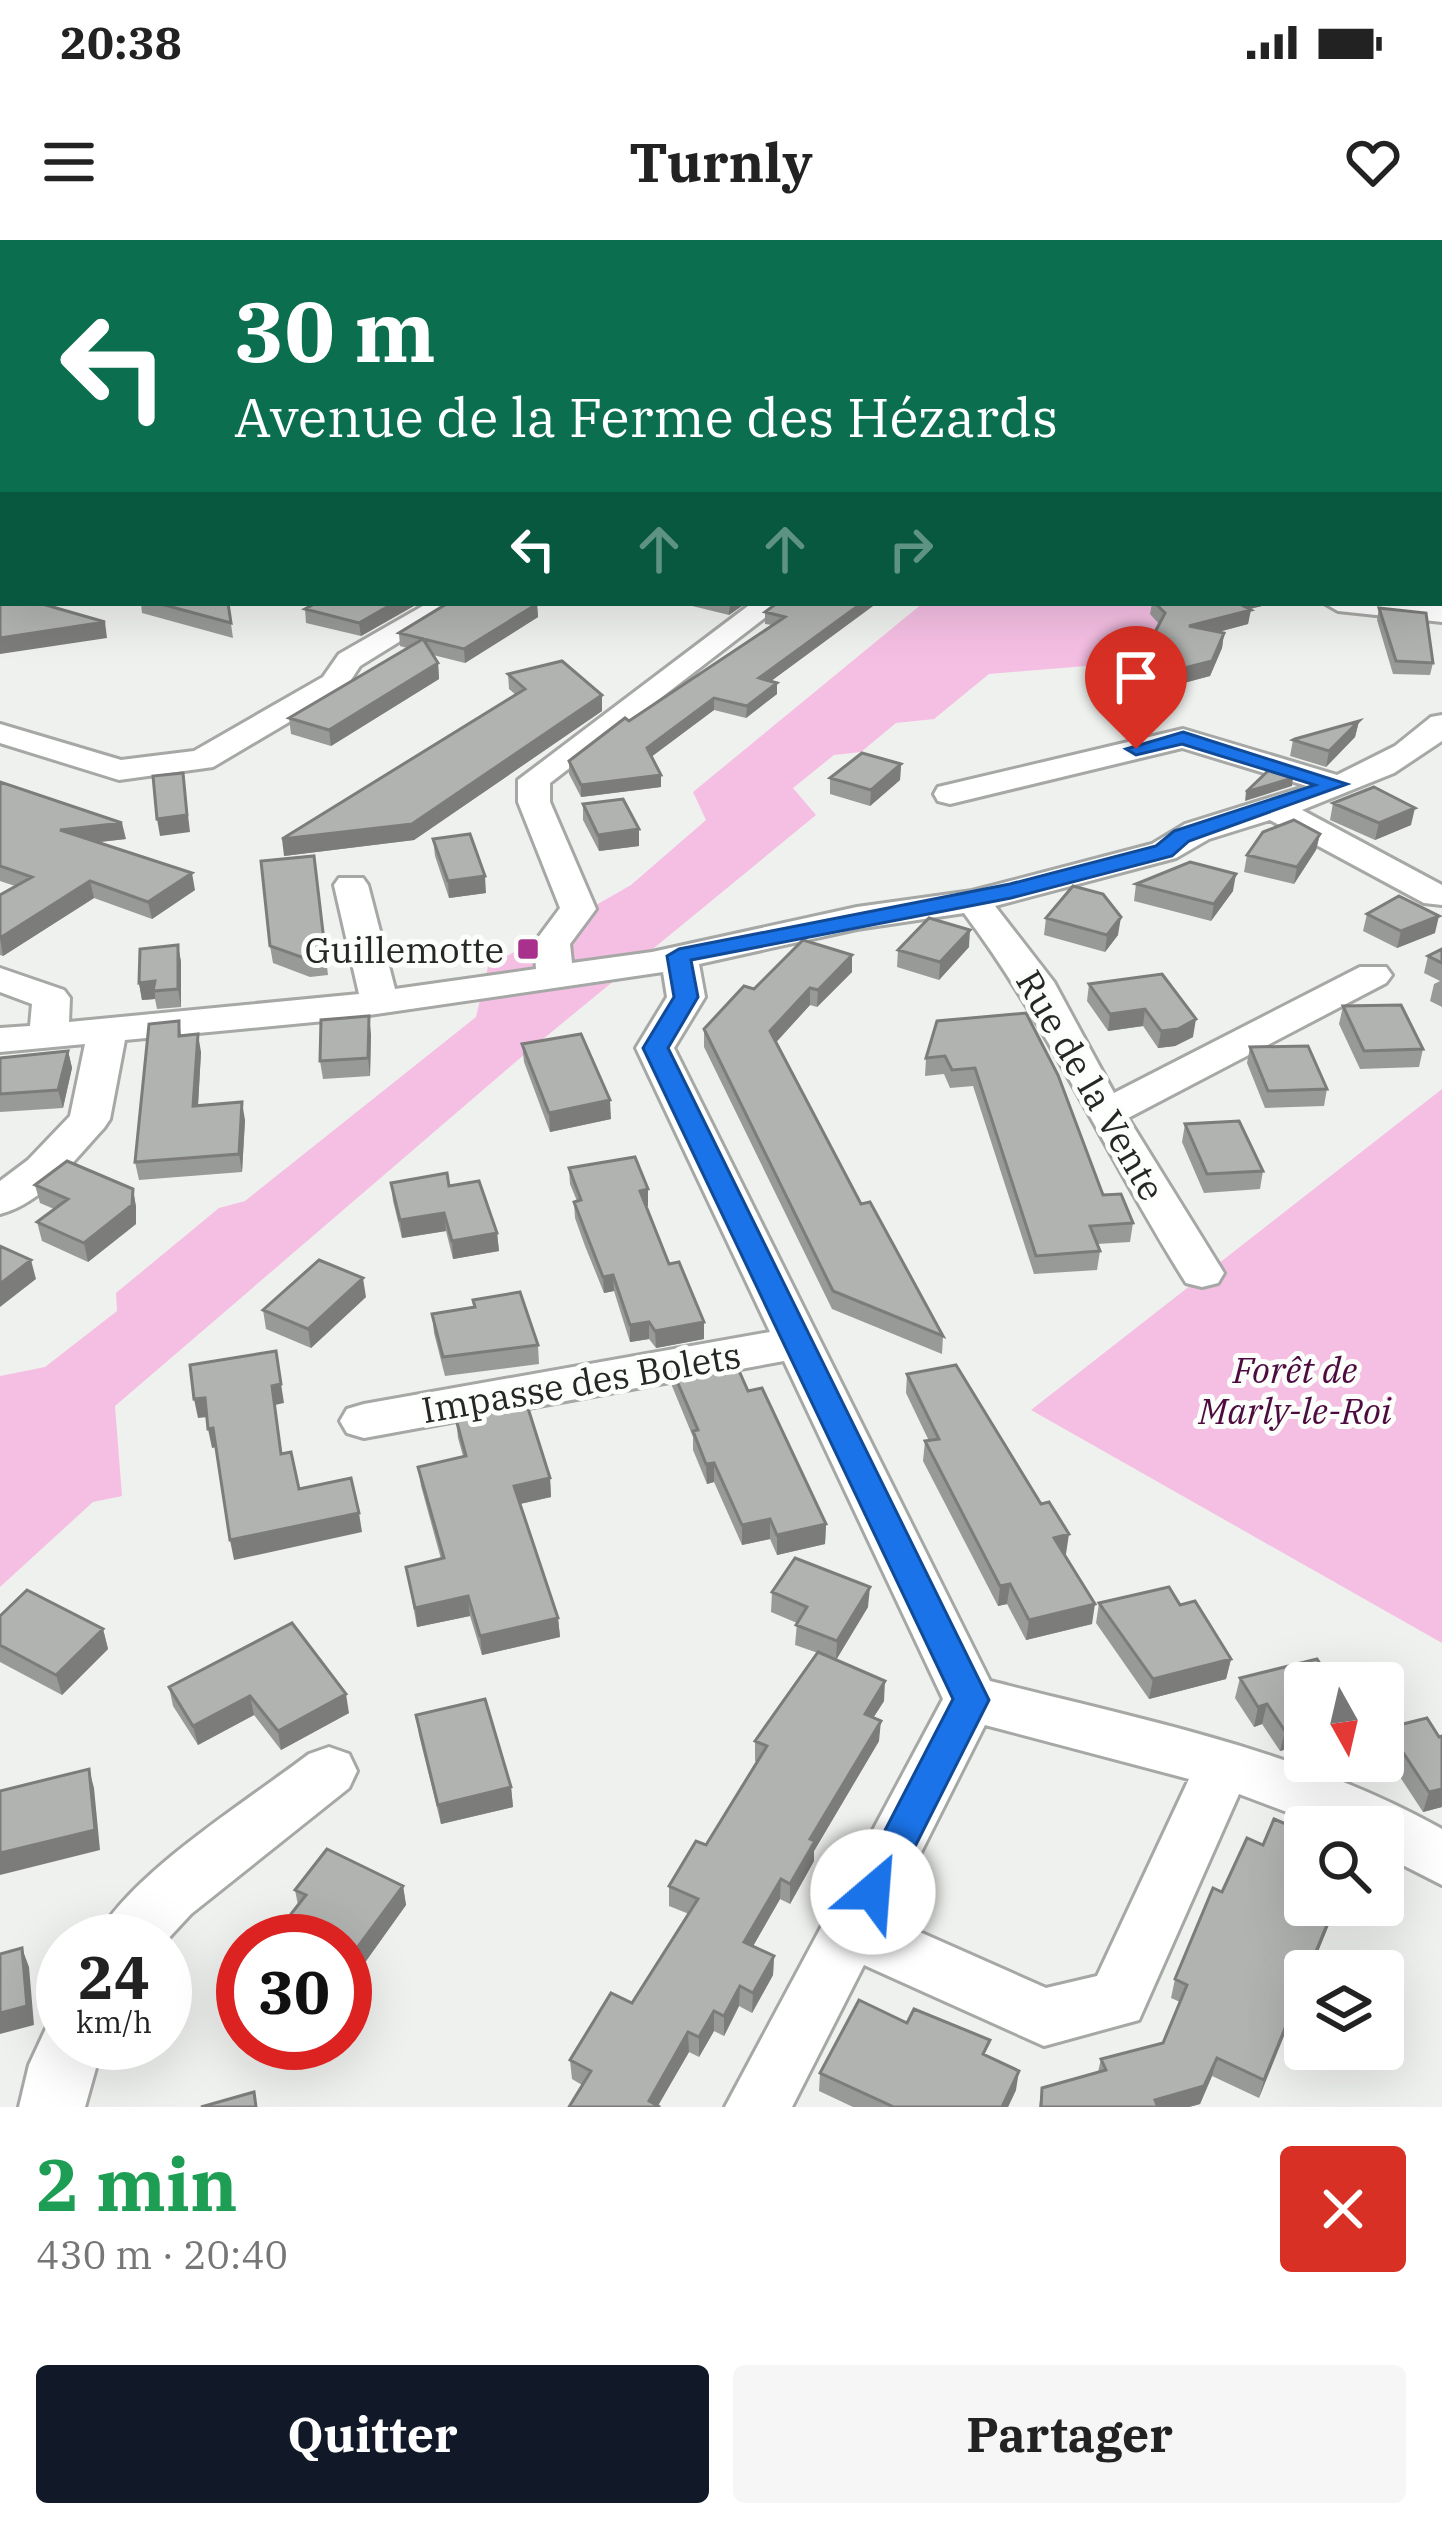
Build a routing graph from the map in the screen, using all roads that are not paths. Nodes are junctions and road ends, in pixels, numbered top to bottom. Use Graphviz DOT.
graph roads {
  1 [pos="443,606"];
  2 [pos="766,606"];
  3 [pos="1366,606"];
  4 [pos="1442,614"];
  5 [pos="1442,724"];
  6 [pos="0,733"];
  7 [pos="1336,784"];
  8 [pos="950,794"];
  9 [pos="1274,809"];
  10 [pos="351,885"];
  11 [pos="1436,896"];
  12 [pos="973,901"];
  13 [pos="679,956"];
  14 [pos="1373,975"];
  15 [pos="555,976"];
  16 [pos="0,980"];
  17 [pos="380,1002"];
  18 [pos="107,1031"];
  19 [pos="49,1037"];
  20 [pos="0,1040"];
  21 [pos="1105,1114"];
  22 [pos="0,1201"];
  23 [pos="1202,1273"];
  24 [pos="797,1342"];
  25 [pos="364,1421"];
  26 [pos="971,1700"];
  27 [pos="1223,1766"];
  28 [pos="329,1771"];
  29 [pos="1442,1859"];
  30 [pos="151,1914"];
  31 [pos="853,1931"];
  32 [pos="60,2070"];
  33 [pos="52,2107"];
  34 [pos="758,2107"];
  1 -- 6 [label="street"];
  2 -- 15 [label="street"];
  3 -- 4 [label="street"];
  5 -- 7 [label="street"];
  7 -- 8 [label="street"];
  7 -- 9 [label="street"];
  9 -- 11 [label="street"];
  9 -- 12 [label="street"];
  10 -- 17 [label="street"];
  12 -- 13 [label="street"];
  12 -- 21 [label="street, Rue de la Vente"];
  13 -- 15 [label="street"];
  13 -- 24 [label="street"];
  14 -- 21 [label="street"];
  15 -- 17 [label="street"];
  16 -- 19 [label="street"];
  17 -- 18 [label="street"];
  18 -- 19 [label="street"];
  18 -- 22 [label="street"];
  19 -- 20 [label="street"];
  21 -- 23 [label="street, Rue de la Vente"];
  24 -- 25 [label="street, Impasse des Bolets"];
  24 -- 26 [label="street"];
  26 -- 27 [label="street"];
  26 -- 31 [label="street"];
  27 -- 29 [label="street"];
  27 -- 31 [label="street"];
  28 -- 30 [label="street"];
  31 -- 34 [label="street"];
  32 -- 33 [label="street"];
}
